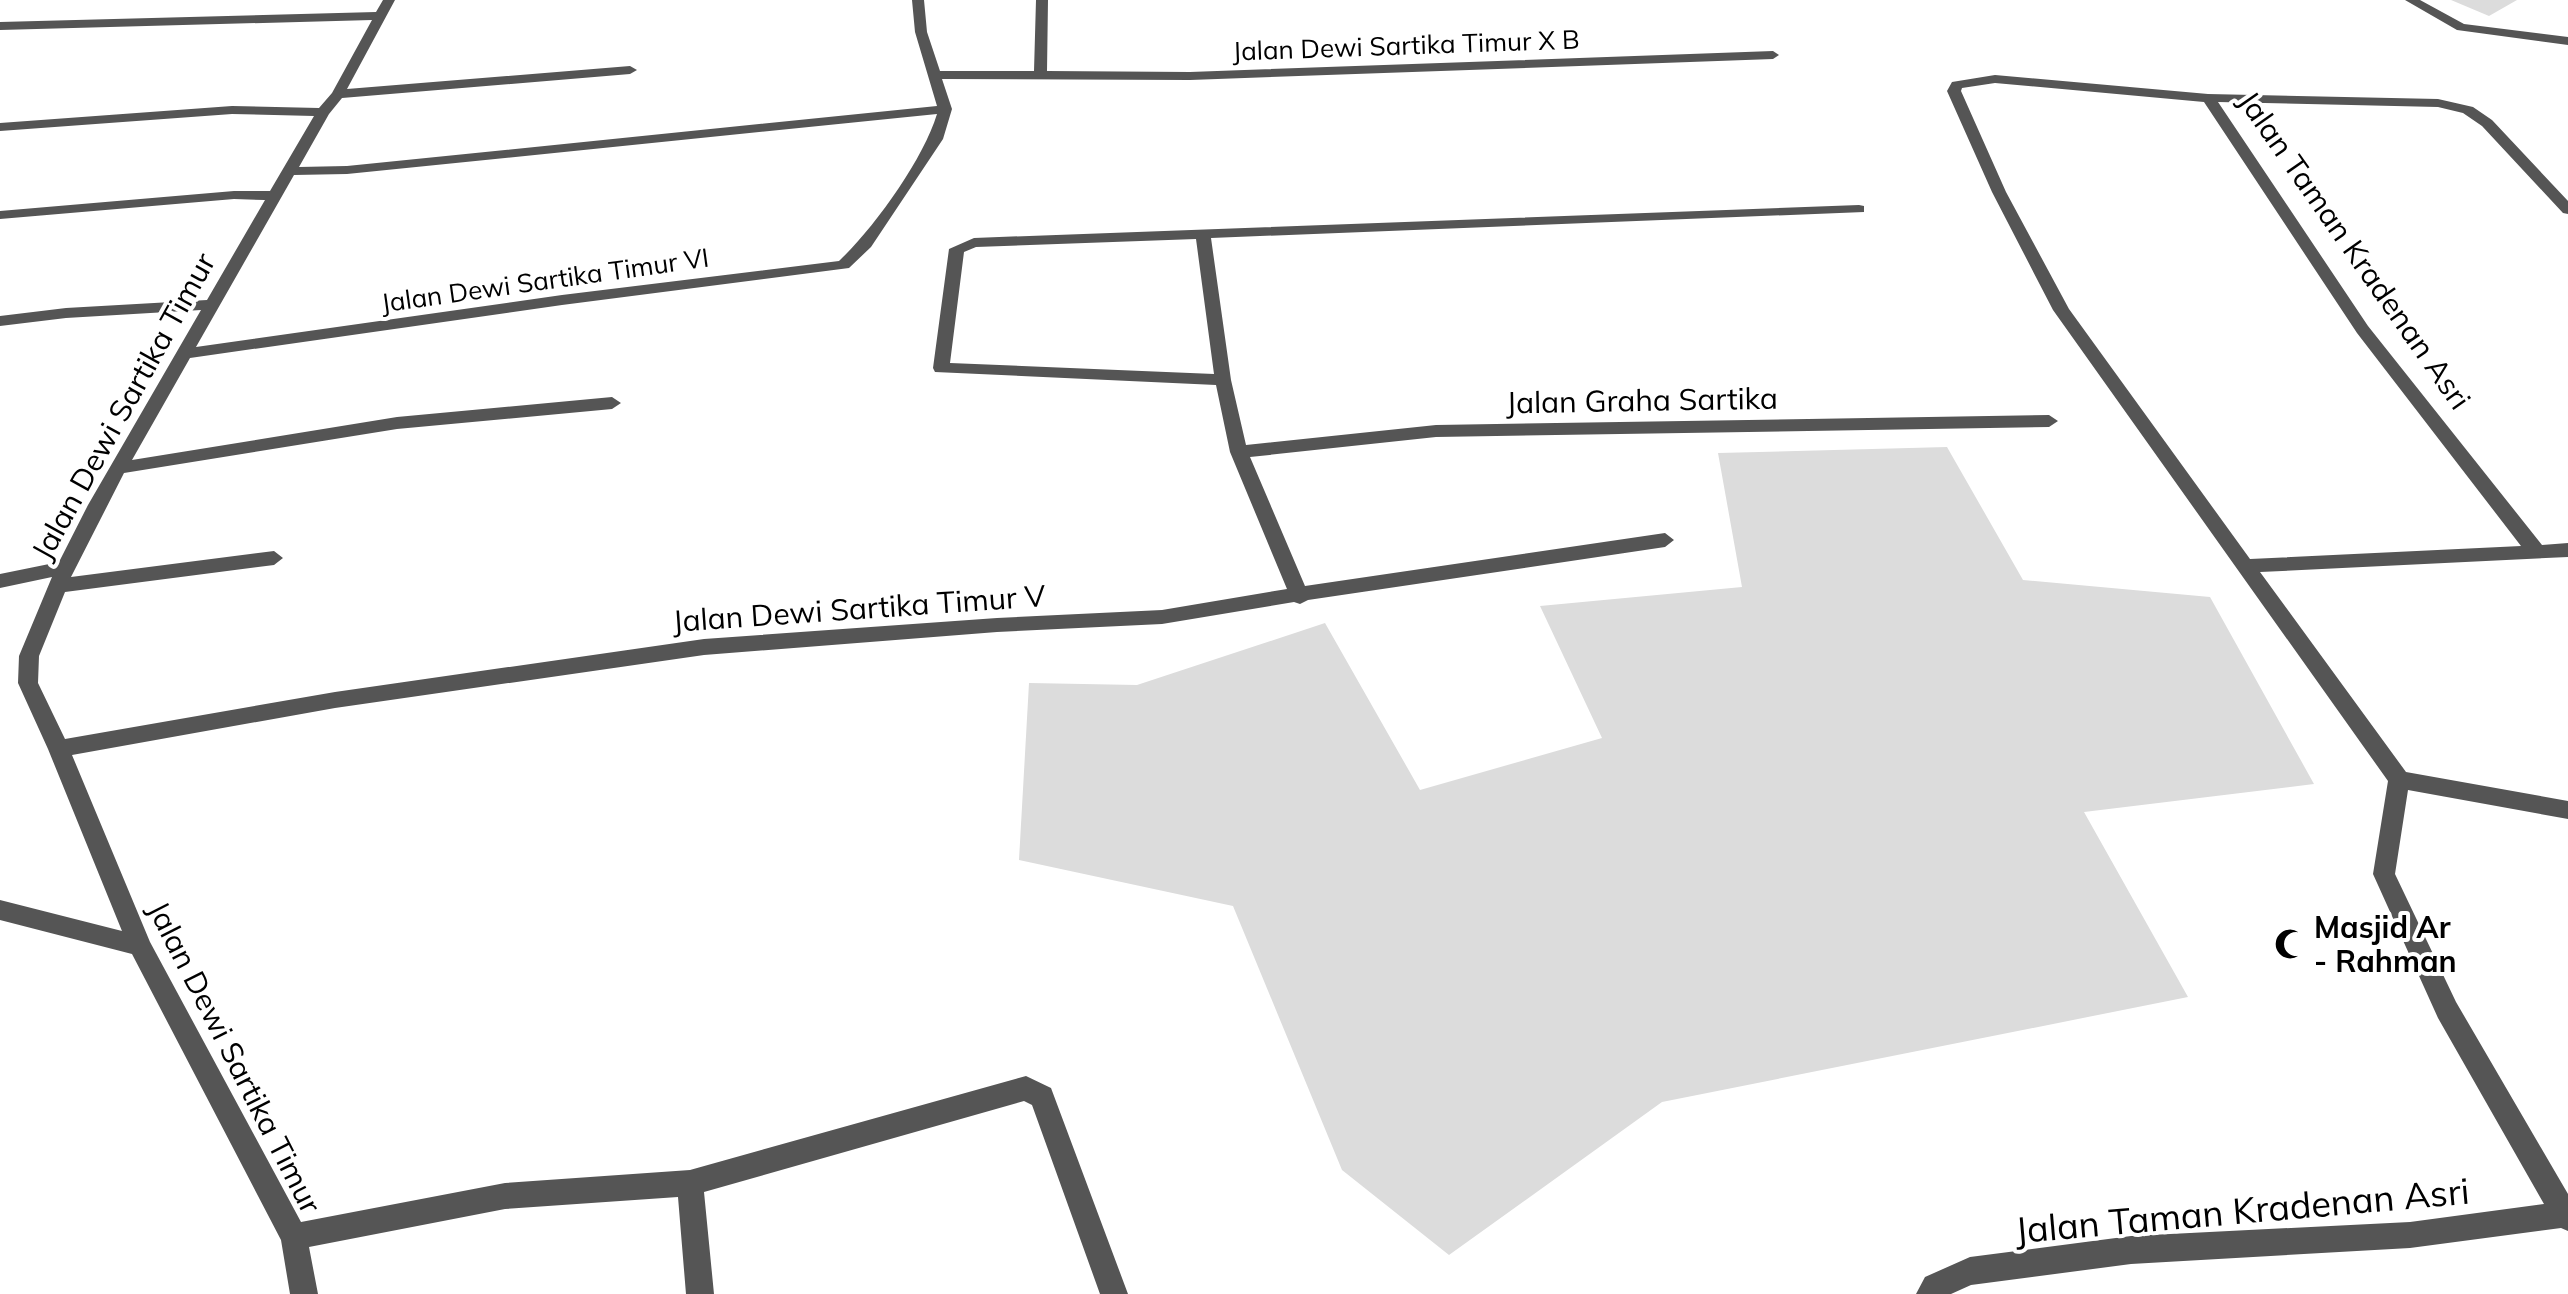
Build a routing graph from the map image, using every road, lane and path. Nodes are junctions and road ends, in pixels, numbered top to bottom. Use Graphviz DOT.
graph roads {
  1 [pos="918,0"];
  2 [pos="1042,0"];
  3 [pos="2411,0"];
  4 [pos="384,8"];
  5 [pos="0,26"];
  6 [pos="2567,42"];
  7 [pos="1773,55"];
  8 [pos="630,70"];
  9 [pos="935,75"];
  10 [pos="1040,77"];
  11 [pos="338,94"];
  12 [pos="2208,98"];
  13 [pos="945,109"];
  14 [pos="323,112"];
  15 [pos="0,127"];
  16 [pos="290,171"];
  17 [pos="275,196"];
  18 [pos="1859,209"];
  19 [pos="2568,210"];
  20 [pos="0,215"];
  21 [pos="1203,233"];
  22 [pos="209,305"];
  23 [pos="0,321"];
  24 [pos="183,354"];
  25 [pos="1223,380"];
  26 [pos="612,403"];
  27 [pos="2049,421"];
  28 [pos="1239,452"];
  29 [pos="118,468"];
  30 [pos="1665,540"];
  31 [pos="2568,550"];
  32 [pos="2537,552"];
  33 [pos="274,558"];
  34 [pos="2244,566"];
  35 [pos="62,577"];
  36 [pos="0,581"];
  37 [pos="1300,597"];
  38 [pos="59,749"];
  39 [pos="2399,780"];
  40 [pos="2568,810"];
  41 [pos="0,910"];
  42 [pos="140,946"];
  43 [pos="690,1183"];
  44 [pos="2568,1216"];
  45 [pos="294,1237"];
  46 [pos="304,1294"];
  47 [pos="700,1294"];
  48 [pos="1114,1294"];
  49 [pos="1930,1294"];
  1 -- 9 [label="street"];
  2 -- 10 [label="street"];
  3 -- 6 [label="street"];
  4 -- 5 [label="street"];
  4 -- 11 [label="street, Jalan Dewi Sartika Timur"];
  7 -- 10 [label="street, Jalan Dewi Sartika Timur X B"];
  8 -- 11 [label="street"];
  9 -- 10 [label="street, Jalan Dewi Sartika Timur X B"];
  9 -- 13 [label="street"];
  11 -- 14 [label="street, Jalan Dewi Sartika Timur"];
  12 -- 19 [label="street, Jalan Taman Kradenan Asri"];
  12 -- 32 [label="street, Jalan Taman Kradenan Asri"];
  12 -- 34 [label="street, Jalan Taman Kradenan Asri"];
  13 -- 16 [label="street"];
  13 -- 24 [label="street, Jalan Dewi Sartika Timur VI"];
  14 -- 15 [label="street"];
  14 -- 16 [label="street, Jalan Dewi Sartika Timur"];
  16 -- 17 [label="street, Jalan Dewi Sartika Timur"];
  17 -- 20 [label="street"];
  17 -- 22 [label="street, Jalan Dewi Sartika Timur"];
  18 -- 21 [label="street"];
  21 -- 25 [label="street"];
  21 -- 25 [label="street"];
  22 -- 23 [label="street"];
  22 -- 24 [label="street, Jalan Dewi Sartika Timur"];
  24 -- 29 [label="street, Jalan Dewi Sartika Timur"];
  25 -- 28 [label="street"];
  26 -- 29 [label="street"];
  27 -- 28 [label="street, Jalan Graha Sartika"];
  28 -- 37 [label="street"];
  29 -- 35 [label="street, Jalan Dewi Sartika Timur"];
  30 -- 37 [label="street, Jalan Dewi Sartika Timur V"];
  31 -- 32 [label="street"];
  32 -- 34 [label="street"];
  33 -- 35 [label="street"];
  34 -- 39 [label="street, Jalan Taman Kradenan Asri"];
  35 -- 36 [label="street"];
  35 -- 38 [label="street, Jalan Dewi Sartika Timur"];
  37 -- 38 [label="street, Jalan Dewi Sartika Timur V"];
  38 -- 42 [label="street, Jalan Dewi Sartika Timur"];
  39 -- 40 [label="street"];
  39 -- 44 [label="street, Jalan Taman Kradenan Asri"];
  41 -- 42 [label="street"];
  42 -- 45 [label="street, Jalan Dewi Sartika Timur"];
  43 -- 45 [label="street"];
  43 -- 47 [label="street"];
  43 -- 48 [label="street"];
  44 -- 49 [label="street, Jalan Taman Kradenan Asri"];
  45 -- 46 [label="street, Jalan Dewi Sartika Timur"];
}
